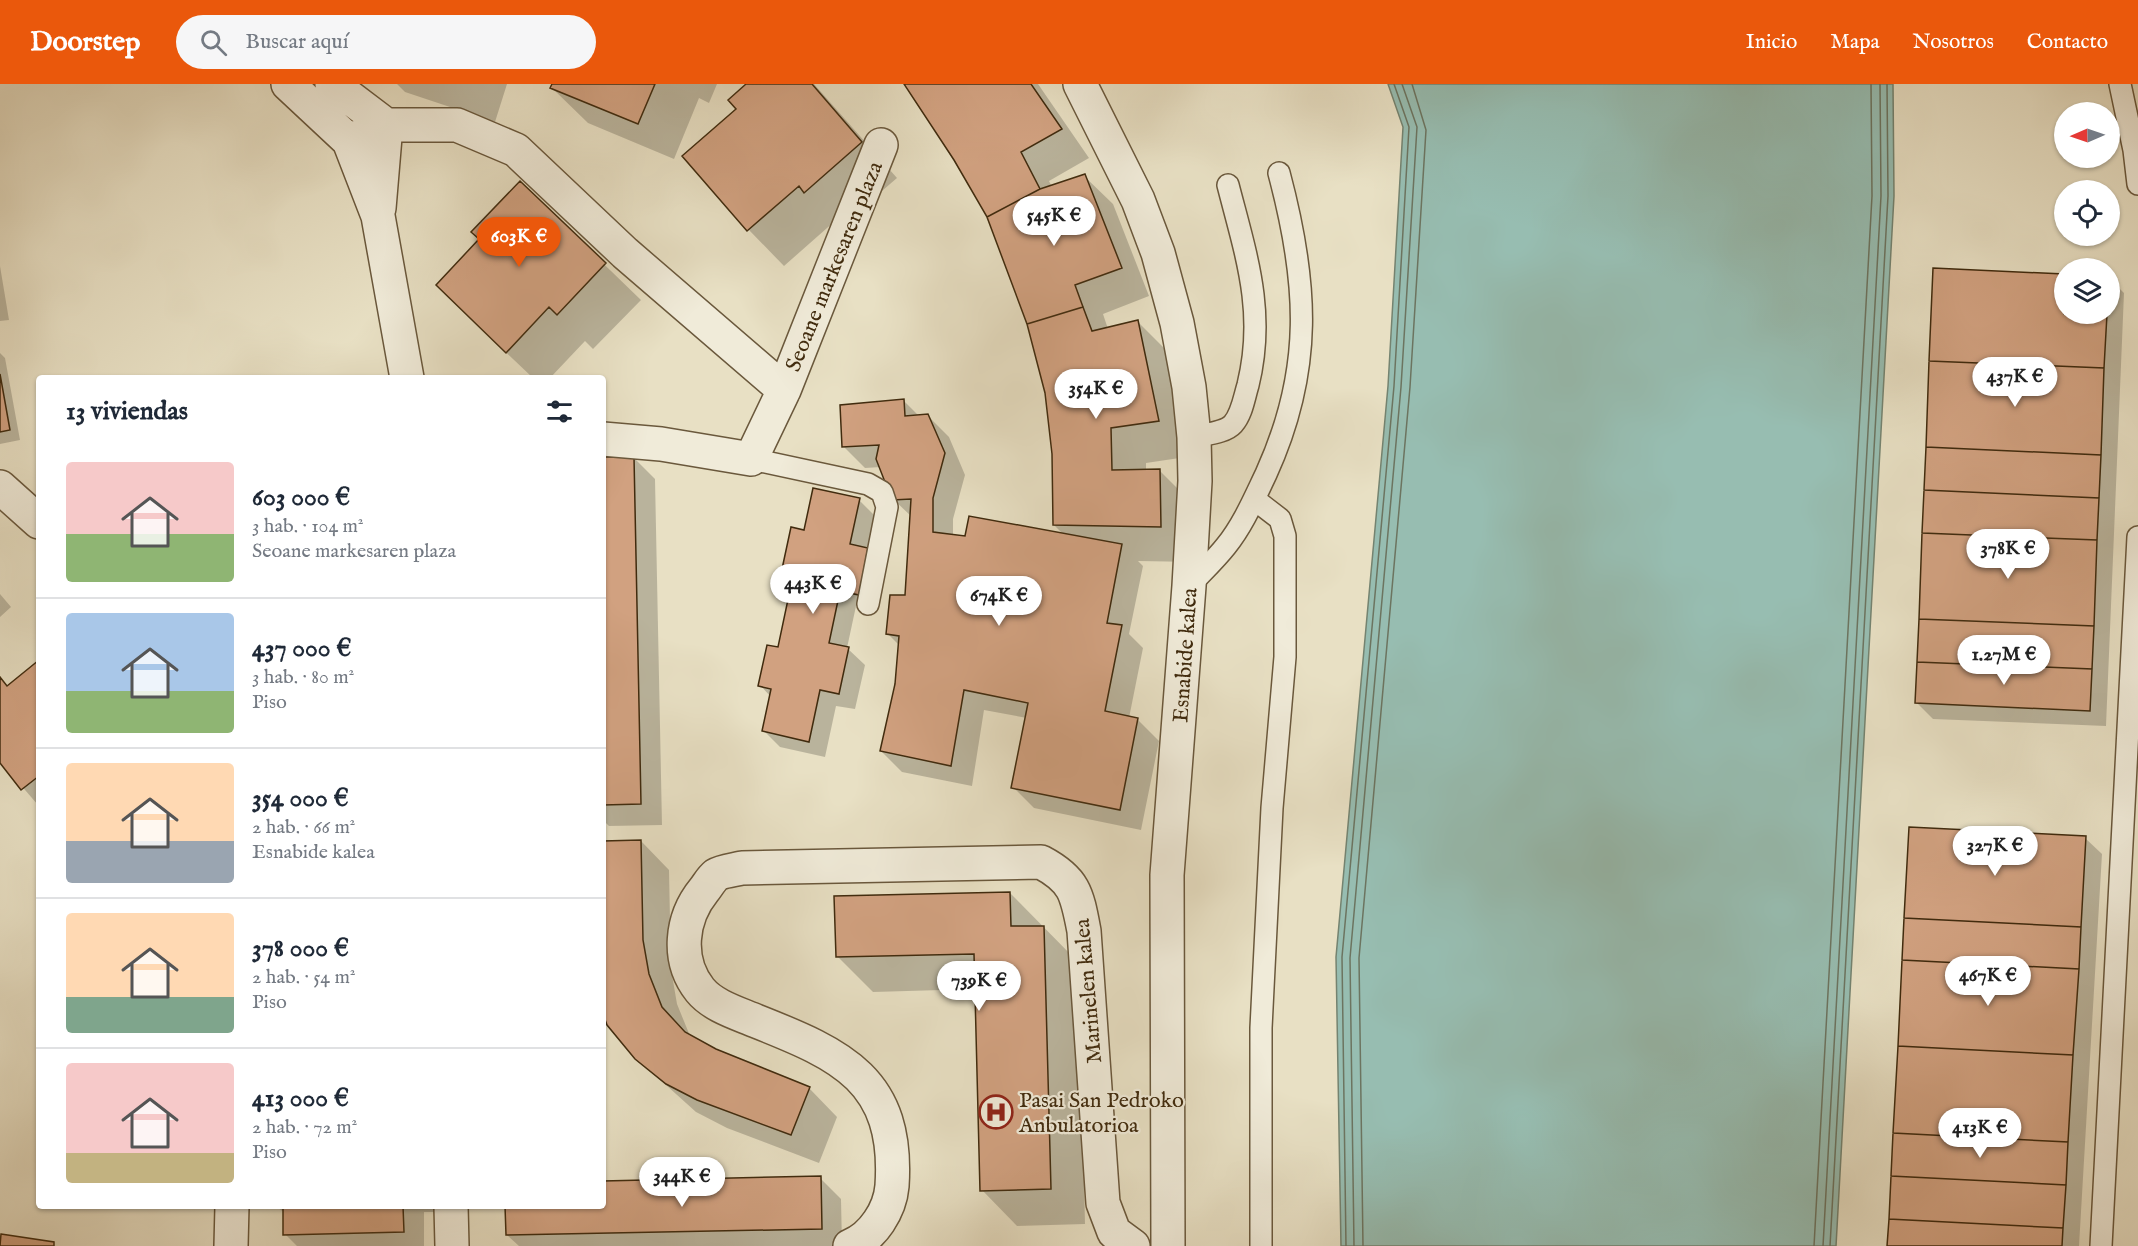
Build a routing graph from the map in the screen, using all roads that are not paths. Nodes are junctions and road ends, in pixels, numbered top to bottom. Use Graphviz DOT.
graph roads {
  1 [pos="288,84"];
  2 [pos="332,84"];
  3 [pos="1080,84"];
  4 [pos="2120,84"];
  5 [pos="386,125"];
  6 [pos="349,141"];
  7 [pos="881,145"];
  8 [pos="1279,173"];
  9 [pos="2138,184"];
  10 [pos="1228,185"];
  11 [pos="378,216"];
  12 [pos="406,375"];
  13 [pos="784,390"];
  14 [pos="1194,437"];
  15 [pos="606,439"];
  16 [pos="751,459"];
  17 [pos="0,487"];
  18 [pos="1254,499"];
  19 [pos="36,519"];
  20 [pos="2138,537"];
  21 [pos="1189,586"];
  22 [pos="868,604"];
  23 [pos="232,1209"];
  24 [pos="452,1209"];
  25 [pos="231,1246"];
  26 [pos="452,1246"];
  27 [pos="850,1246"];
  28 [pos="1133,1246"];
  29 [pos="1168,1246"];
  30 [pos="1261,1246"];
  31 [pos="2101,1246"];
  1 -- 6 [label="street"];
  2 -- 5 [label="street"];
  3 -- 14 [label="street, Esnabide kalea"];
  4 -- 9 [label="lane"];
  5 -- 6 [label="street, Seoane markesaren plaza"];
  5 -- 11 [label="street"];
  5 -- 13 [label="street, Seoane markesaren plaza"];
  6 -- 11 [label="street"];
  7 -- 13 [label="street, Seoane markesaren plaza"];
  8 -- 18 [label="lane"];
  10 -- 14 [label="lane"];
  11 -- 12 [label="street"];
  13 -- 16 [label="street"];
  14 -- 21 [label="street, Esnabide kalea"];
  15 -- 16 [label="street"];
  16 -- 22 [label="lane"];
  17 -- 19 [label="street"];
  18 -- 21 [label="lane"];
  18 -- 30 [label="lane"];
  20 -- 31 [label="lane"];
  21 -- 29 [label="street, Esnabide kalea"];
  23 -- 25 [label="street"];
  24 -- 26 [label="street"];
  27 -- 28 [label="street, Marinelen kalea"];
}
